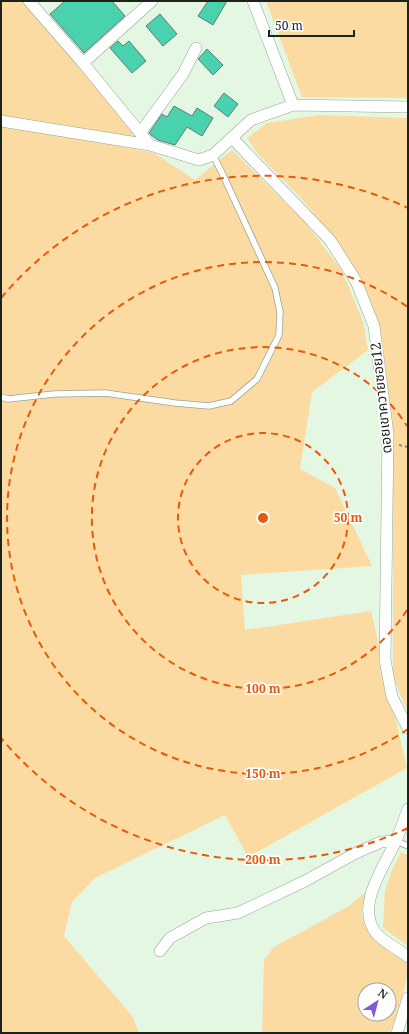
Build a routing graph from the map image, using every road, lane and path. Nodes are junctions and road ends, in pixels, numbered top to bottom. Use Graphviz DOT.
graph roads {
  1 [pos="152,1"];
  2 [pos="252,1"];
  3 [pos="35,3"];
  4 [pos="196,48"];
  5 [pos="83,63"];
  6 [pos="293,105"];
  7 [pos="408,107"];
  8 [pos="1,121"];
  9 [pos="140,133"];
  10 [pos="232,138"];
  11 [pos="150,144"];
  12 [pos="213,155"];
  13 [pos="1,397"];
  14 [pos="408,728"];
  15 [pos="408,809"];
  16 [pos="396,841"];
  17 [pos="408,846"];
  18 [pos="160,951"];
  19 [pos="408,957"];
  20 [pos="408,998"];
  21 [pos="397,1033"];
  1 -- 5 [label="street"];
  2 -- 6 [label="street"];
  3 -- 5 [label="street"];
  4 -- 9 [label="street"];
  5 -- 9 [label="street"];
  6 -- 7 [label="street"];
  6 -- 10 [label="street"];
  8 -- 11 [label="street"];
  9 -- 11 [label="street"];
  10 -- 12 [label="street"];
  10 -- 14 [label="street, ดอยเขาควายซอย12"];
  11 -- 12 [label="street"];
  12 -- 13 [label="lane"];
  15 -- 16 [label="street"];
  16 -- 17 [label="lane"];
  16 -- 18 [label="street"];
  16 -- 19 [label="street"];
  20 -- 21 [label="street"];
}
